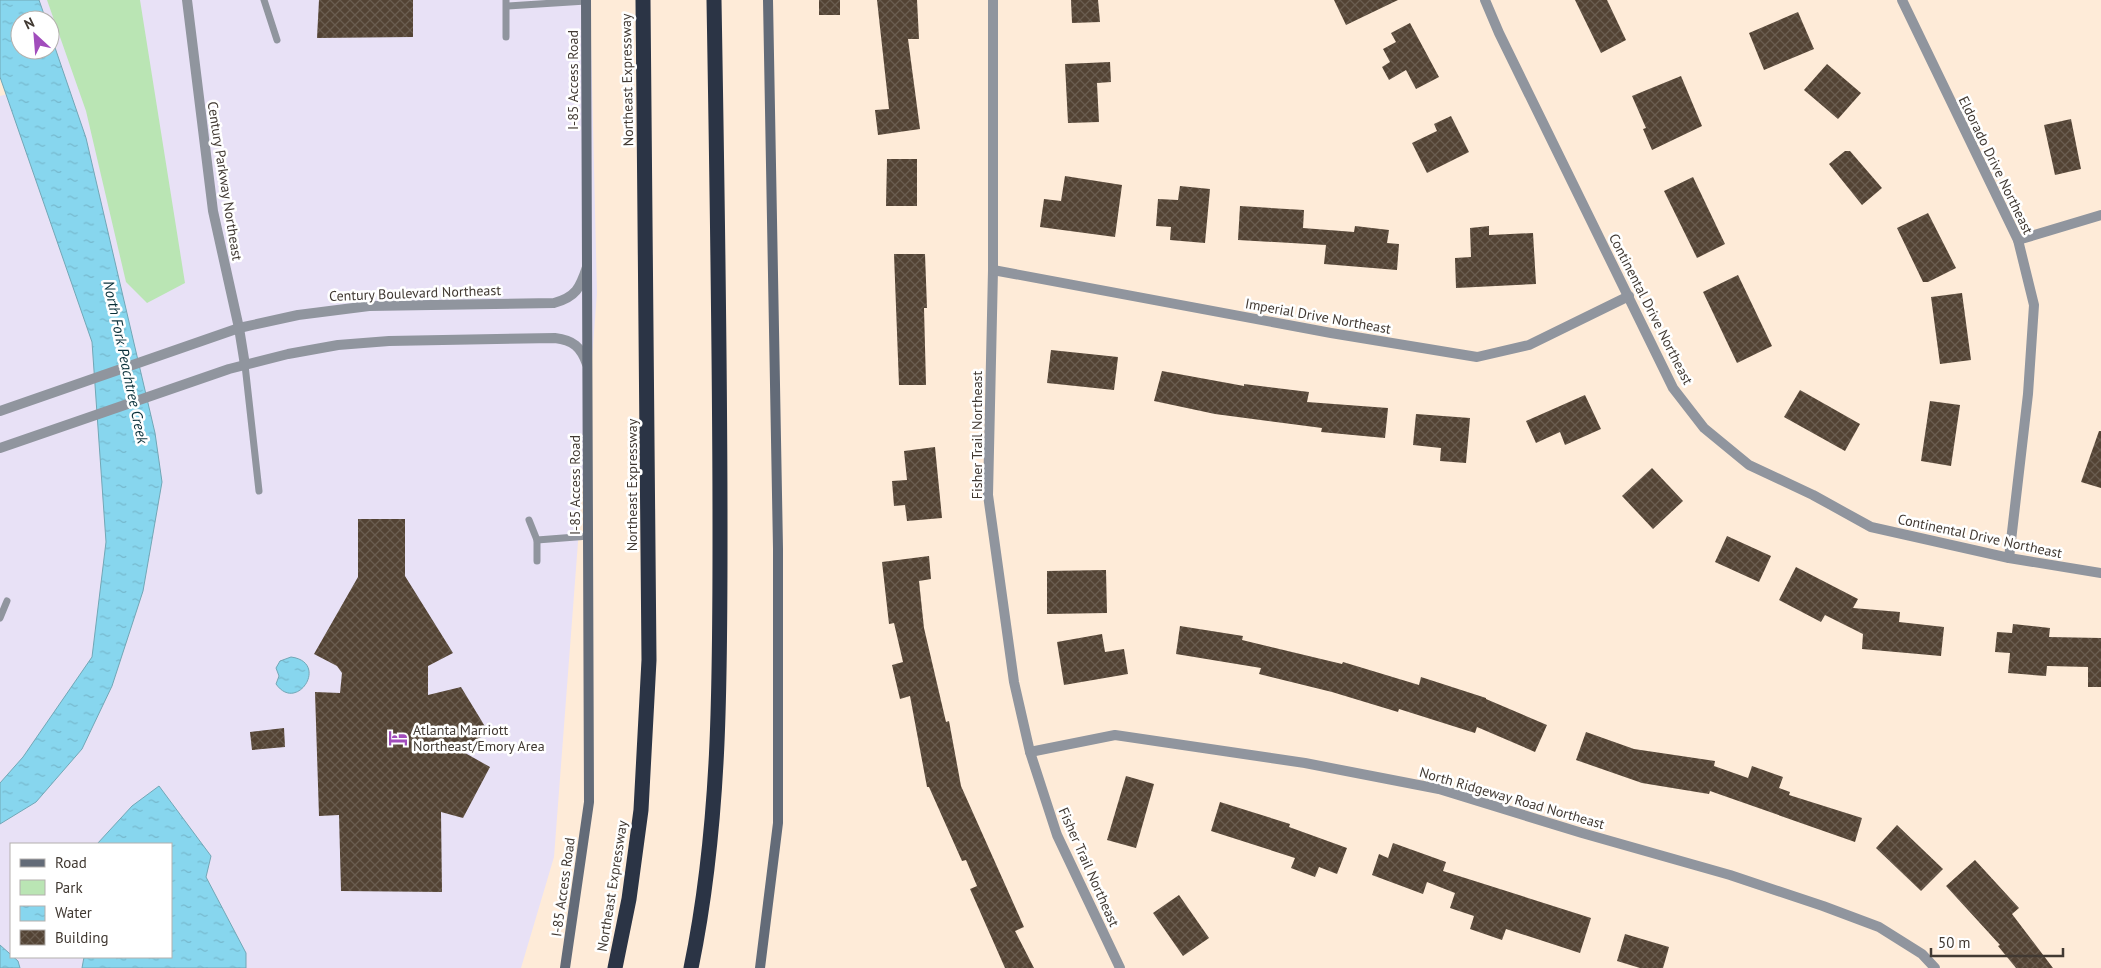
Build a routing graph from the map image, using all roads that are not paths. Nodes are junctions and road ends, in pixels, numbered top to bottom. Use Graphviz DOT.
graph roads {
  1 [pos="187,0"];
  2 [pos="264,0"];
  3 [pos="586,0"];
  4 [pos="643,0"];
  5 [pos="714,0"];
  6 [pos="768,0"];
  7 [pos="993,0"];
  8 [pos="1485,0"];
  9 [pos="1902,0"];
  10 [pos="507,3"];
  11 [pos="506,37"];
  12 [pos="277,40"];
  13 [pos="2101,215"];
  14 [pos="2018,240"];
  15 [pos="587,266"];
  16 [pos="993,270"];
  17 [pos="1629,296"];
  18 [pos="239,328"];
  19 [pos="245,365"];
  20 [pos="587,365"];
  21 [pos="0,411"];
  22 [pos="0,448"];
  23 [pos="259,491"];
  24 [pos="529,520"];
  25 [pos="589,536"];
  26 [pos="537,540"];
  27 [pos="2009,558"];
  28 [pos="537,561"];
  29 [pos="2101,573"];
  30 [pos="7,601"];
  31 [pos="0,618"];
  32 [pos="1030,752"];
  33 [pos="565,968"];
  34 [pos="615,968"];
  35 [pos="691,968"];
  36 [pos="760,968"];
  37 [pos="1120,968"];
  38 [pos="1935,968"];
  1 -- 18 [label="street, Century Parkway Northeast"];
  2 -- 12 [label="lane"];
  3 -- 10 [label="lane"];
  3 -- 15 [label="main road, I-85 Access Road"];
  4 -- 34 [label="highway, Northeast Expressway"];
  5 -- 35 [label="highway"];
  6 -- 36 [label="main road"];
  7 -- 16 [label="street, Fisher Trail Northeast"];
  8 -- 17 [label="street, Continental Drive Northeast"];
  9 -- 14 [label="street, Eldorado Drive Northeast"];
  10 -- 11 [label="lane"];
  13 -- 14 [label="street"];
  14 -- 27 [label="street, Eldorado Drive Northeast"];
  15 -- 18 [label="street, Century Boulevard Northeast"];
  15 -- 20 [label="main road, I-85 Access Road"];
  16 -- 17 [label="street, Imperial Drive Northeast"];
  16 -- 32 [label="street, Fisher Trail Northeast"];
  17 -- 27 [label="street, Continental Drive Northeast"];
  18 -- 19 [label="street, Century Parkway Northeast"];
  18 -- 21 [label="street, Century Boulevard Northeast"];
  19 -- 20 [label="street"];
  19 -- 22 [label="street"];
  19 -- 23 [label="lane"];
  20 -- 25 [label="main road, I-85 Access Road"];
  24 -- 26 [label="lane"];
  25 -- 26 [label="lane"];
  25 -- 33 [label="main road, I-85 Access Road"];
  26 -- 28 [label="lane"];
  27 -- 29 [label="street, Continental Drive Northeast"];
  30 -- 31 [label="lane"];
  32 -- 37 [label="street, Fisher Trail Northeast"];
  32 -- 38 [label="street, North Ridgeway Road Northeast"];
}
